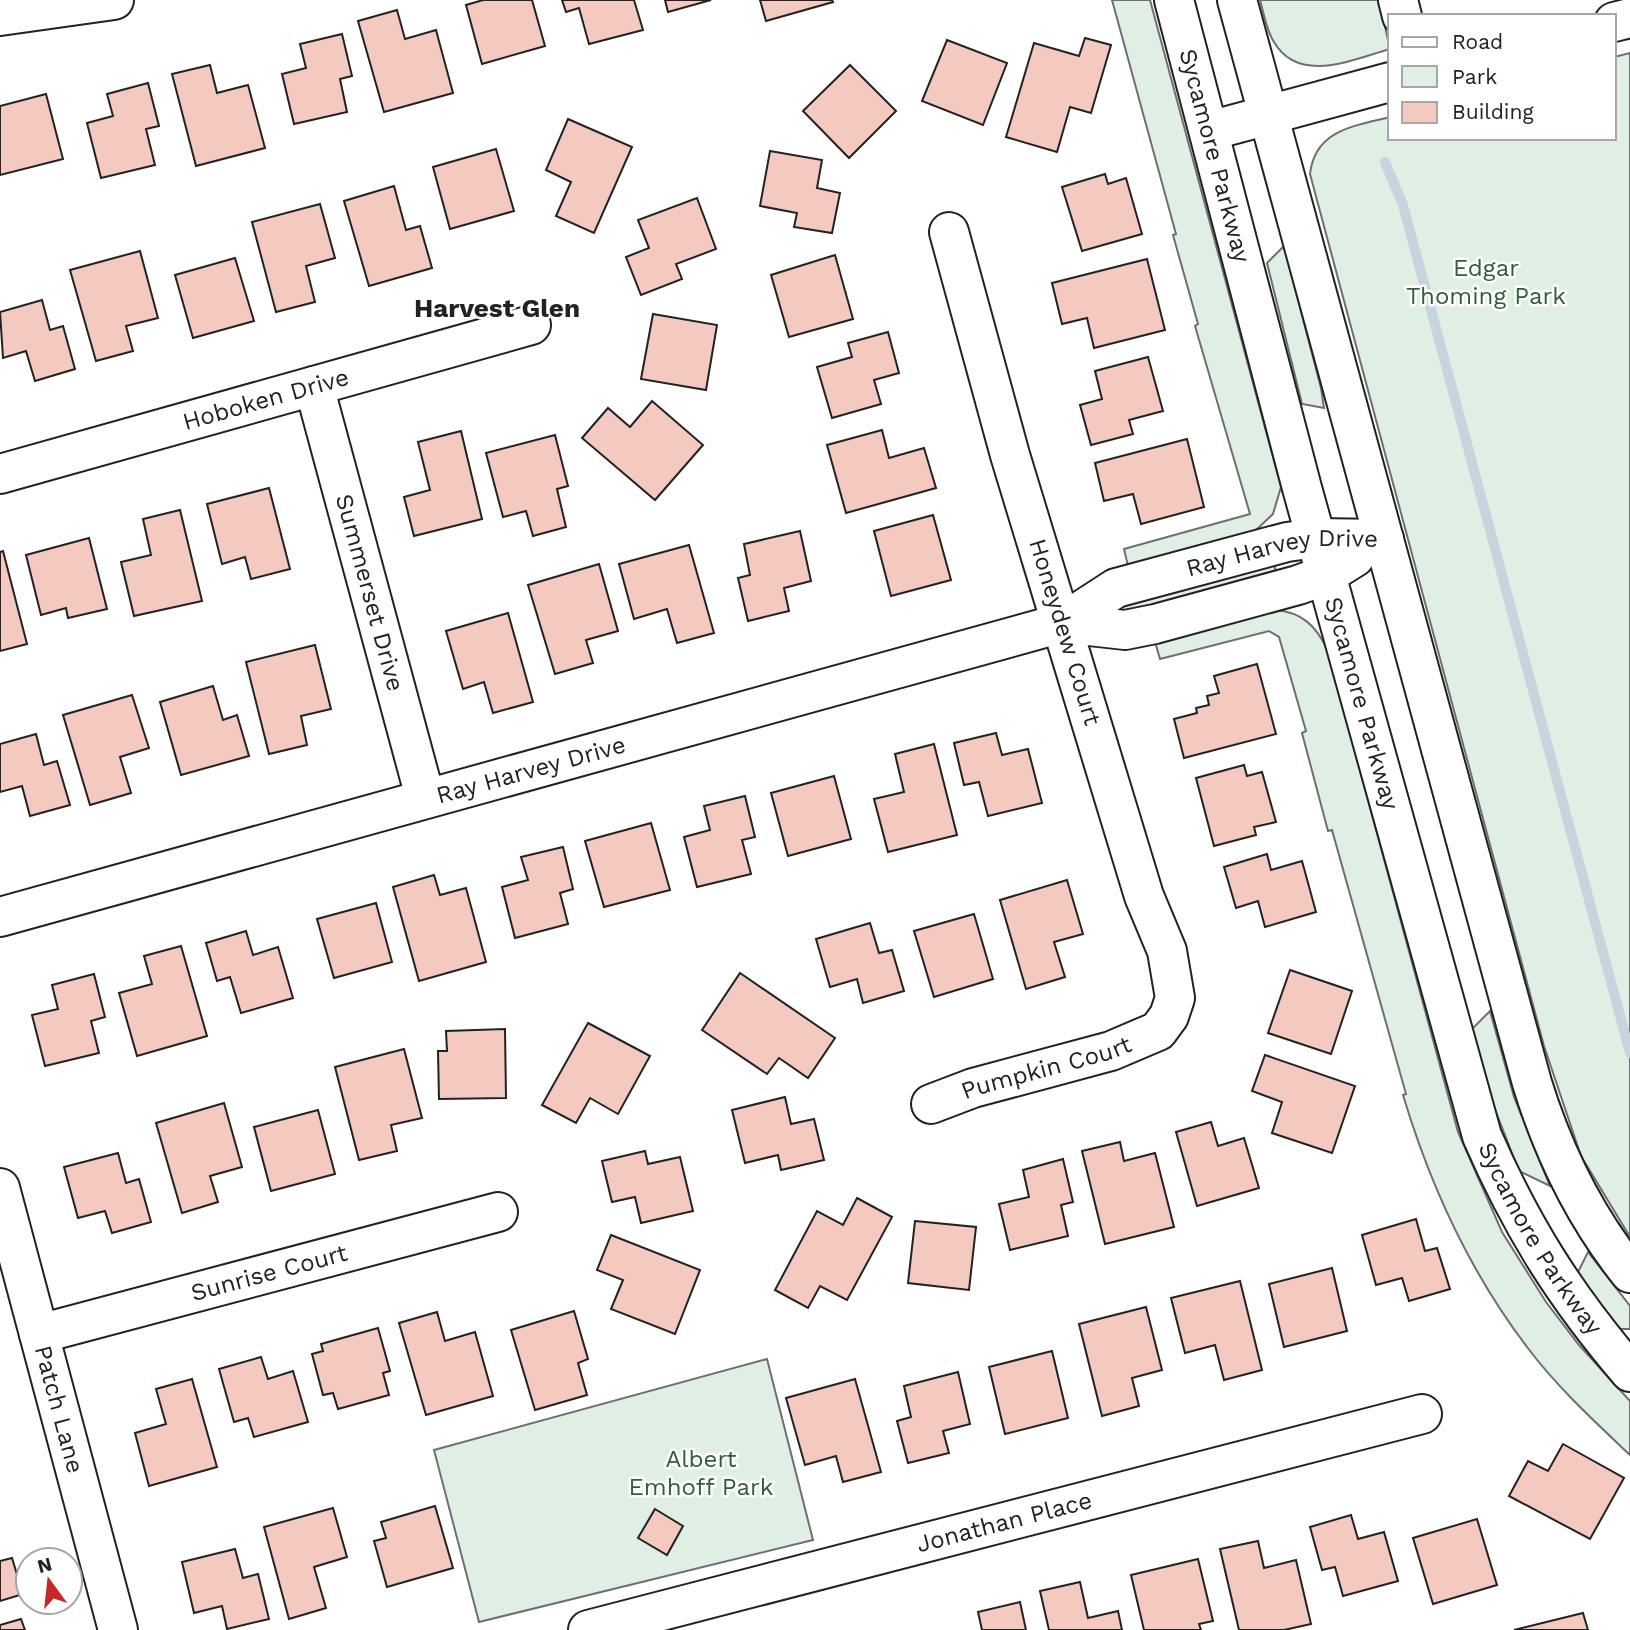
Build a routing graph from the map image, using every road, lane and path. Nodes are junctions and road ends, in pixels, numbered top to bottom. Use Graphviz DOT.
graph roads {
  1 [pos="114,0"];
  2 [pos="1174,0"];
  3 [pos="1237,0"];
  4 [pos="0,16"];
  5 [pos="1388,83"];
  6 [pos="1269,115"];
  7 [pos="1209,131"];
  8 [pos="949,232"];
  9 [pos="531,325"];
  10 [pos="314,386"];
  11 [pos="0,474"];
  12 [pos="1316,538"];
  13 [pos="1384,539"];
  14 [pos="1326,575"];
  15 [pos="1062,624"];
  16 [pos="425,797"];
  17 [pos="0,917"];
  18 [pos="1160,1027"];
  19 [pos="931,1104"];
  20 [pos="0,1188"];
  21 [pos="498,1212"];
  22 [pos="1630,1273"];
  23 [pos="39,1334"];
  24 [pos="1630,1372"];
  25 [pos="1422,1414"];
  26 [pos="682,1618"];
  27 [pos="118,1630"];
  28 [pos="588,1630"];
  1 -- 4 [label="street"];
  2 -- 7 [label="street, Sycamore Parkway"];
  3 -- 6 [label="street"];
  5 -- 6 [label="street"];
  6 -- 7 [label="street"];
  6 -- 13 [label="street"];
  7 -- 12 [label="street, Sycamore Parkway"];
  8 -- 15 [label="street, Honeydew Court"];
  9 -- 10 [label="street, Hoboken Drive"];
  10 -- 11 [label="street, Hoboken Drive"];
  10 -- 16 [label="street, Summerset Drive"];
  12 -- 13 [label="street, Ray Harvey Drive"];
  12 -- 14 [label="street, Sycamore Parkway"];
  12 -- 15 [label="street, Ray Harvey Drive"];
  13 -- 14 [label="street, Ray Harvey Drive"];
  13 -- 22 [label="street"];
  14 -- 15 [label="street, Ray Harvey Drive"];
  14 -- 24 [label="street, Sycamore Parkway"];
  15 -- 16 [label="street, Ray Harvey Drive"];
  15 -- 18 [label="street, Honeydew Court"];
  16 -- 17 [label="street, Ray Harvey Drive"];
  18 -- 19 [label="street, Pumpkin Court"];
  20 -- 23 [label="street, Patch Lane"];
  21 -- 23 [label="street, Sunrise Court"];
  23 -- 27 [label="street, Patch Lane"];
  25 -- 26 [label="street, Jonathan Place"];
  26 -- 28 [label="street, Jonathan Place"];
}
